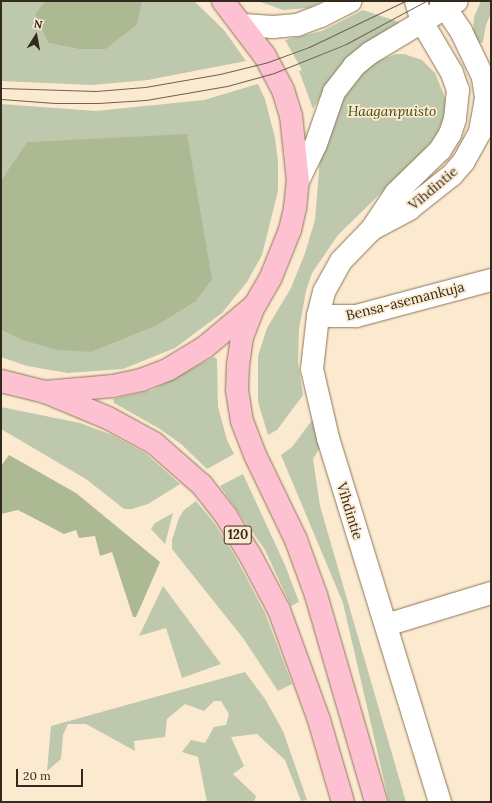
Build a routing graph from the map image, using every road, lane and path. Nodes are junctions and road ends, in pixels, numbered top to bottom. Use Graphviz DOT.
graph roads {
  1 [pos="222,1"];
  2 [pos="350,1"];
  3 [pos="416,1"];
  4 [pos="448,3"];
  5 [pos="422,22"];
  6 [pos="243,25"];
  7 [pos="298,181"];
  8 [pos="371,230"];
  9 [pos="491,280"];
  10 [pos="255,305"];
  11 [pos="318,316"];
  12 [pos="1,381"];
  13 [pos="45,392"];
  14 [pos="491,594"];
  15 [pos="386,625"];
  16 [pos="343,802"];
  17 [pos="376,802"];
  18 [pos="440,802"];
  1 -- 6 [label="main road"];
  2 -- 6 [label="street"];
  3 -- 5 [label="street, Vihdintie"];
  4 -- 5 [label="street"];
  4 -- 8 [label="street, Vihdintie"];
  5 -- 7 [label="street"];
  5 -- 8 [label="street, Vihdintie"];
  6 -- 7 [label="main road"];
  7 -- 10 [label="main road"];
  8 -- 11 [label="street, Vihdintie"];
  9 -- 11 [label="street, Bensa-asemankuja"];
  10 -- 13 [label="main road"];
  10 -- 17 [label="main road"];
  11 -- 15 [label="street, Vihdintie"];
  12 -- 13 [label="main road"];
  13 -- 16 [label="main road, 120"];
  14 -- 15 [label="street"];
  15 -- 18 [label="street, Vihdintie"];
}
